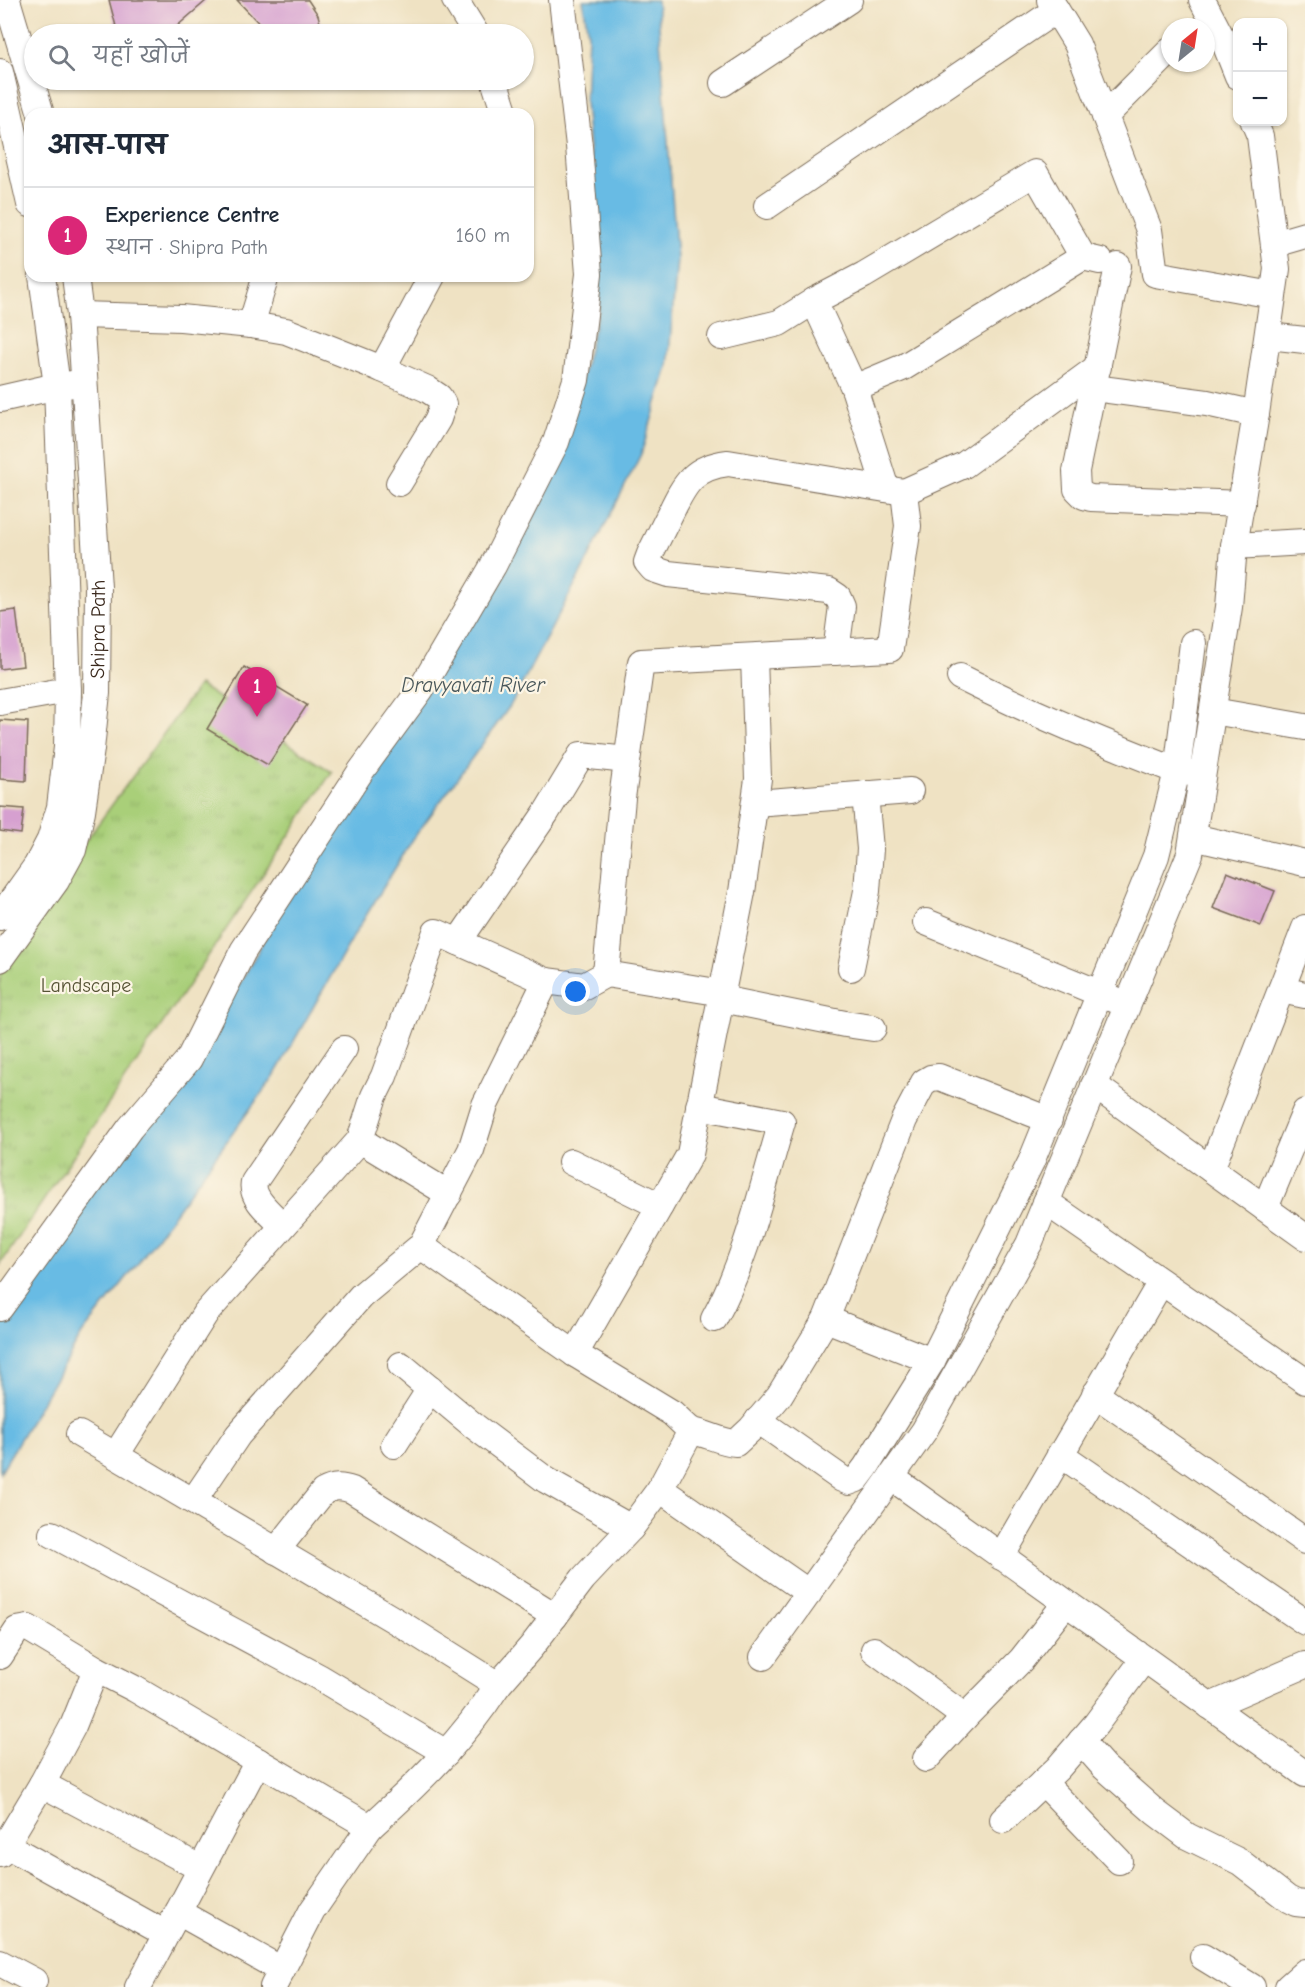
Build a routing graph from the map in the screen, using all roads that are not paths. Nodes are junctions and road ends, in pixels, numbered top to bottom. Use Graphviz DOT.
graph roads {
  1 [pos="7,0"];
  2 [pos="18,0"];
  3 [pos="455,0"];
  4 [pos="562,0"];
  5 [pos="849,0"];
  6 [pos="1053,5"];
  7 [pos="1202,13"];
  8 [pos="470,24"];
  9 [pos="14,27"];
  10 [pos="24,59"];
  11 [pos="1161,60"];
  12 [pos="0,72"];
  13 [pos="1236,72"];
  14 [pos="723,83"];
  15 [pos="34,90"];
  16 [pos="497,90"];
  17 [pos="39,108"];
  18 [pos="503,108"];
  19 [pos="1105,116"];
  20 [pos="1256,126"];
  21 [pos="24,178"];
  22 [pos="766,206"];
  23 [pos="1305,235"];
  24 [pos="1274,243"];
  25 [pos="1083,257"];
  26 [pos="1118,266"];
  27 [pos="1155,274"];
  28 [pos="43,282"];
  29 [pos="76,282"];
  30 [pos="264,282"];
  31 [pos="429,282"];
  32 [pos="1273,295"];
  33 [pos="814,301"];
  34 [pos="80,315"];
  35 [pos="251,325"];
  36 [pos="1268,336"];
  37 [pos="721,337"];
  38 [pos="1305,340"];
  39 [pos="382,369"];
  40 [pos="1096,377"];
  41 [pos="85,383"];
  42 [pos="57,386"];
  43 [pos="854,388"];
  44 [pos="0,399"];
  45 [pos="1256,414"];
  46 [pos="399,483"];
  47 [pos="895,490"];
  48 [pos="1242,504"];
  49 [pos="1305,542"];
  50 [pos="1234,546"];
  51 [pos="1193,643"];
  52 [pos="836,652"];
  53 [pos="754,657"];
  54 [pos="960,677"];
  55 [pos="68,690"];
  56 [pos="0,702"];
  57 [pos="1213,711"];
  58 [pos="1305,727"];
  59 [pos="627,760"];
  60 [pos="1177,771"];
  61 [pos="1203,775"];
  62 [pos="910,791"];
  63 [pos="865,794"];
  64 [pos="755,803"];
  65 [pos="1193,837"];
  66 [pos="1305,863"];
  67 [pos="0,917"];
  68 [pos="926,922"];
  69 [pos="1305,928"];
  70 [pos="458,942"];
  71 [pos="0,959"];
  72 [pos="851,968"];
  73 [pos="606,974"];
  74 [pos="546,981"];
  75 [pos="1101,992"];
  76 [pos="1293,992"];
  77 [pos="722,996"];
  78 [pos="1128,1005"];
  79 [pos="873,1028"];
  80 [pos="344,1049"];
  81 [pos="1094,1085"];
  82 [pos="699,1106"];
  83 [pos="1305,1112"];
  84 [pos="1049,1120"];
  85 [pos="360,1140"];
  86 [pos="571,1162"];
  87 [pos="1211,1169"];
  88 [pos="449,1194"];
  89 [pos="1046,1202"];
  90 [pos="660,1206"];
  91 [pos="1265,1208"];
  92 [pos="283,1226"];
  93 [pos="1305,1237"];
  94 [pos="422,1246"];
  95 [pos="1161,1281"];
  96 [pos="0,1308"];
  97 [pos="714,1319"];
  98 [pos="826,1319"];
  99 [pos="575,1354"];
  100 [pos="932,1361"];
  101 [pos="401,1365"];
  102 [pos="1305,1381"];
  103 [pos="430,1389"];
  104 [pos="1095,1394"];
  105 [pos="901,1410"];
  106 [pos="759,1420"];
  107 [pos="927,1426"];
  108 [pos="691,1431"];
  109 [pos="79,1434"];
  110 [pos="394,1445"];
  111 [pos="1060,1454"];
  112 [pos="116,1455"];
  113 [pos="891,1477"];
  114 [pos="660,1490"];
  115 [pos="194,1500"];
  116 [pos="631,1528"];
  117 [pos="52,1534"];
  118 [pos="1305,1541"];
  119 [pos="276,1551"];
  120 [pos="1001,1557"];
  121 [pos="808,1593"];
  122 [pos="1066,1603"];
  123 [pos="555,1616"];
  124 [pos="1305,1622"];
  125 [pos="874,1650"];
  126 [pos="0,1656"];
  127 [pos="763,1657"];
  128 [pos="1144,1659"];
  129 [pos="1305,1665"];
  130 [pos="96,1670"];
  131 [pos="498,1685"];
  132 [pos="1210,1706"];
  133 [pos="965,1717"];
  134 [pos="1081,1741"];
  135 [pos="446,1753"];
  136 [pos="926,1759"];
  137 [pos="258,1761"];
  138 [pos="1305,1774"];
  139 [pos="1043,1782"];
  140 [pos="42,1784"];
  141 [pos="1003,1820"];
  142 [pos="370,1827"];
  143 [pos="3,1850"];
  144 [pos="1119,1861"];
  145 [pos="200,1868"];
  146 [pos="1305,1904"];
  147 [pos="172,1923"];
  148 [pos="1203,1957"];
  149 [pos="0,1963"];
  150 [pos="1305,1972"];
  151 [pos="278,1978"];
  152 [pos="36,1985"];
  153 [pos="138,1987"];
  154 [pos="1252,1987"];
  155 [pos="1288,1987"];
  1 -- 9 [label="street"];
  2 -- 9 [label="street"];
  3 -- 8 [label="street"];
  4 -- 96 [label="street"];
  5 -- 14 [label="street"];
  6 -- 19 [label="street"];
  6 -- 22 [label="street"];
  7 -- 13 [label="street"];
  9 -- 10 [label="street"];
  11 -- 19 [label="street"];
  12 -- 21 [label="street"];
  15 -- 17 [label="street"];
  16 -- 18 [label="street"];
  19 -- 27 [label="street"];
  20 -- 24 [label="street"];
  23 -- 24 [label="street"];
  24 -- 32 [label="street"];
  25 -- 26 [label="street"];
  25 -- 33 [label="street"];
  25 -- 43 [label="street"];
  26 -- 27 [label="street"];
  26 -- 40 [label="street"];
  27 -- 32 [label="street"];
  28 -- 42 [label="street, Shipra Path"];
  29 -- 34 [label="street, Shipra Path"];
  30 -- 35 [label="street"];
  31 -- 39 [label="street"];
  32 -- 36 [label="street"];
  33 -- 37 [label="street"];
  33 -- 43 [label="street"];
  34 -- 35 [label="street"];
  34 -- 41 [label="street, Shipra Path"];
  35 -- 39 [label="street"];
  36 -- 38 [label="street"];
  36 -- 45 [label="street"];
  39 -- 46 [label="street"];
  40 -- 45 [label="street"];
  40 -- 47 [label="street"];
  40 -- 48 [label="street"];
  41 -- 42 [label="street"];
  41 -- 71 [label="street, Shipra Path"];
  42 -- 44 [label="street"];
  42 -- 55 [label="street, Shipra Path"];
  43 -- 47 [label="street"];
  45 -- 48 [label="street"];
  47 -- 52 [label="street"];
  47 -- 52 [label="street"];
  48 -- 50 [label="street"];
  49 -- 50 [label="street"];
  50 -- 57 [label="street"];
  51 -- 60 [label="street"];
  52 -- 53 [label="street"];
  53 -- 59 [label="street"];
  53 -- 64 [label="street"];
  54 -- 60 [label="street"];
  55 -- 56 [label="street"];
  55 -- 67 [label="street, Shipra Path"];
  57 -- 58 [label="street"];
  57 -- 61 [label="street"];
  59 -- 70 [label="street"];
  59 -- 73 [label="street"];
  60 -- 61 [label="street"];
  60 -- 75 [label="street"];
  61 -- 65 [label="street"];
  62 -- 63 [label="street"];
  63 -- 64 [label="street"];
  63 -- 72 [label="street"];
  64 -- 77 [label="street"];
  65 -- 66 [label="street"];
  65 -- 78 [label="street"];
  68 -- 75 [label="street"];
  69 -- 76 [label="street"];
  70 -- 74 [label="street"];
  70 -- 85 [label="street"];
  73 -- 74 [label="street"];
  73 -- 77 [label="street"];
  74 -- 88 [label="street"];
  75 -- 78 [label="street"];
  75 -- 84 [label="street"];
  76 -- 87 [label="street"];
  77 -- 79 [label="street"];
  77 -- 82 [label="street"];
  78 -- 81 [label="street"];
  80 -- 92 [label="street"];
  81 -- 87 [label="street"];
  81 -- 89 [label="street"];
  82 -- 90 [label="street"];
  82 -- 97 [label="street"];
  83 -- 91 [label="street"];
  84 -- 98 [label="street"];
  84 -- 100 [label="street"];
  85 -- 88 [label="street"];
  85 -- 92 [label="street"];
  86 -- 90 [label="street"];
  87 -- 91 [label="street"];
  88 -- 94 [label="street"];
  89 -- 95 [label="street"];
  89 -- 107 [label="street"];
  90 -- 99 [label="street"];
  91 -- 93 [label="street"];
  92 -- 112 [label="street"];
  94 -- 99 [label="street"];
  94 -- 115 [label="street"];
  95 -- 102 [label="street"];
  95 -- 104 [label="street"];
  98 -- 100 [label="street"];
  98 -- 106 [label="street"];
  99 -- 108 [label="street"];
  100 -- 105 [label="street"];
  101 -- 103 [label="street"];
  103 -- 110 [label="street"];
  103 -- 116 [label="street"];
  104 -- 111 [label="street"];
  104 -- 118 [label="street"];
  105 -- 106 [label="street"];
  105 -- 107 [label="street"];
  106 -- 108 [label="street"];
  107 -- 113 [label="street"];
  108 -- 114 [label="street"];
  109 -- 112 [label="street"];
  111 -- 120 [label="street"];
  111 -- 124 [label="street"];
  112 -- 115 [label="street"];
  113 -- 120 [label="street"];
  113 -- 121 [label="street"];
  114 -- 116 [label="street"];
  114 -- 121 [label="street"];
  115 -- 119 [label="street"];
  116 -- 123 [label="street"];
  117 -- 135 [label="street"];
  119 -- 123 [label="street"];
  119 -- 131 [label="street"];
  120 -- 122 [label="street"];
  121 -- 127 [label="street"];
  122 -- 128 [label="street"];
  122 -- 133 [label="street"];
  123 -- 131 [label="street"];
  125 -- 133 [label="street"];
  126 -- 130 [label="street"];
  128 -- 132 [label="street"];
  128 -- 134 [label="street"];
  129 -- 132 [label="street"];
  130 -- 137 [label="street"];
  130 -- 140 [label="street"];
  131 -- 135 [label="street"];
  132 -- 138 [label="street"];
  133 -- 136 [label="street"];
  134 -- 139 [label="street"];
  134 -- 146 [label="street"];
  135 -- 142 [label="street"];
  137 -- 142 [label="street"];
  137 -- 145 [label="street"];
  139 -- 141 [label="street"];
  139 -- 144 [label="street"];
  140 -- 143 [label="street"];
  140 -- 145 [label="street"];
  142 -- 151 [label="street"];
  143 -- 147 [label="street"];
  145 -- 147 [label="street"];
  147 -- 151 [label="street"];
  147 -- 153 [label="street"];
  148 -- 154 [label="street"];
  149 -- 152 [label="street"];
  150 -- 155 [label="street"];
}
